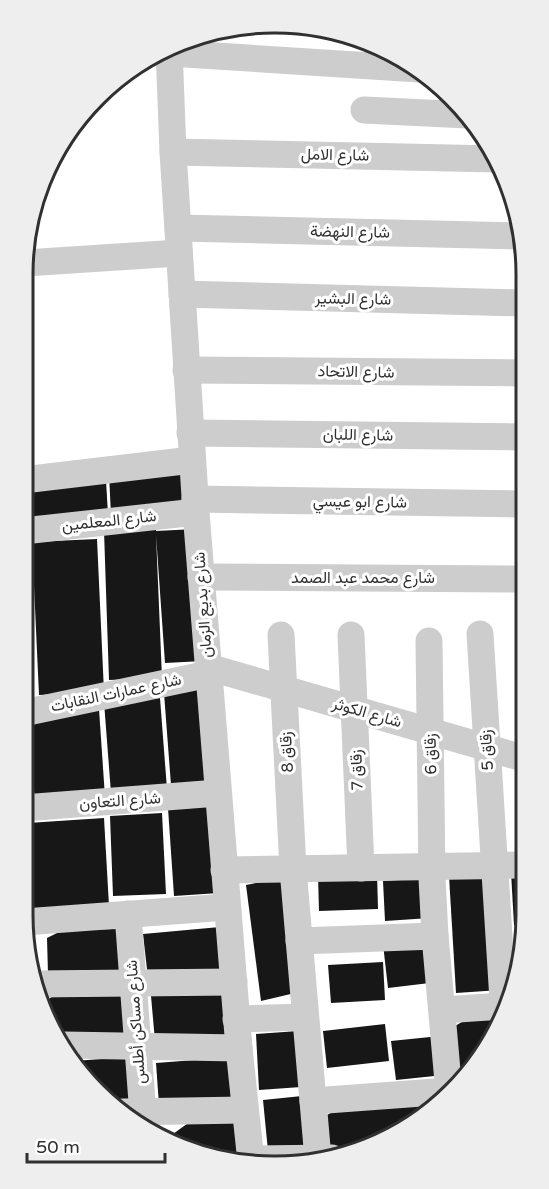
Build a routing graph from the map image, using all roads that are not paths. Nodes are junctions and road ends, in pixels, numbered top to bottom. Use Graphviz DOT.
graph roads {
  1 [pos="182,51"];
  2 [pos="169,57"];
  3 [pos="399,67"];
  4 [pos="364,110"];
  5 [pos="455,114"];
  6 [pos="173,152"];
  7 [pos="486,159"];
  8 [pos="513,236"];
  9 [pos="178,240"];
  10 [pos="34,262"];
  11 [pos="182,294"];
  12 [pos="516,303"];
  13 [pos="186,370"];
  14 [pos="516,373"];
  15 [pos="190,433"];
  16 [pos="516,436"];
  17 [pos="192,460"];
  18 [pos="33,479"];
  19 [pos="516,504"];
  20 [pos="196,506"];
  21 [pos="33,529"];
  22 [pos="201,577"];
  23 [pos="516,579"];
  24 [pos="480,634"];
  25 [pos="281,635"];
  26 [pos="351,635"];
  27 [pos="429,641"];
  28 [pos="208,670"];
  29 [pos="284,689"];
  30 [pos="355,709"];
  31 [pos="33,710"];
  32 [pos="431,731"];
  33 [pos="487,748"];
  34 [pos="516,756"];
  35 [pos="218,793"];
  36 [pos="33,807"];
  37 [pos="516,865"];
  38 [pos="493,866"];
  39 [pos="432,867"];
  40 [pos="361,868"];
  41 [pos="293,869"];
  42 [pos="224,870"];
  43 [pos="227,907"];
  44 [pos="128,914"];
  45 [pos="33,921"];
  46 [pos="435,936"];
  47 [pos="299,941"];
  48 [pos="510,943"];
  49 [pos="234,982"];
  50 [pos="133,983"];
  51 [pos="43,984"];
  52 [pos="506,984"];
  53 [pos="443,1010"];
  54 [pos="496,1011"];
  55 [pos="305,1017"];
  56 [pos="237,1019"];
  57 [pos="71,1045"];
  58 [pos="138,1046"];
  59 [pos="239,1048"];
  60 [pos="448,1082"];
  61 [pos="437,1093"];
  62 [pos="313,1101"];
  63 [pos="244,1110"];
  64 [pos="137,1113"];
  65 [pos="143,1117"];
  66 [pos="323,1151"];
  67 [pos="250,1154"];
  1 -- 3 [label="street"];
  2 -- 6 [label="street, شارع بديع الزمان"];
  4 -- 5 [label="street"];
  6 -- 7 [label="street, شارع الامل"];
  6 -- 9 [label="street, شارع بديع الزمان"];
  8 -- 9 [label="street, شارع النهضة"];
  9 -- 10 [label="street, شارع النهضة"];
  9 -- 11 [label="street, شارع بديع الزمان"];
  11 -- 12 [label="street, شارع البشير"];
  11 -- 13 [label="street, شارع بديع الزمان"];
  13 -- 14 [label="street, شارع الاتحاد"];
  13 -- 15 [label="street, شارع بديع الزمان"];
  15 -- 16 [label="street, شارع اللبان"];
  15 -- 17 [label="street, شارع بديع الزمان"];
  17 -- 18 [label="street"];
  17 -- 20 [label="street, شارع بديع الزمان"];
  19 -- 20 [label="street, شارع ابو عيسي"];
  20 -- 21 [label="street, شارع المعلمين"];
  20 -- 22 [label="street, شارع بديع الزمان"];
  22 -- 23 [label="street, شارع محمد عبد الصمد"];
  22 -- 28 [label="street, شارع بديع الزمان"];
  24 -- 33 [label="street, زقاق 5"];
  25 -- 29 [label="street, زقاق 8"];
  26 -- 30 [label="street, زقاق 7"];
  27 -- 32 [label="street, زقاق 6"];
  28 -- 29 [label="street, شارع الكوثر"];
  28 -- 31 [label="street, شارع عمارات النقابات"];
  28 -- 35 [label="street, شارع بديع الزمان"];
  29 -- 30 [label="street, شارع الكوثر"];
  29 -- 41 [label="street, زقاق 8"];
  30 -- 32 [label="street, شارع الكوثر"];
  30 -- 40 [label="street, زقاق 7"];
  32 -- 33 [label="street, شارع الكوثر"];
  32 -- 39 [label="street, زقاق 6"];
  33 -- 34 [label="street, شارع الكوثر"];
  33 -- 38 [label="street, زقاق 5"];
  35 -- 36 [label="street, شارع التعاون"];
  35 -- 42 [label="street, شارع بديع الزمان"];
  37 -- 38 [label="street"];
  38 -- 39 [label="street"];
  38 -- 48 [label="street, زقاق 5"];
  39 -- 40 [label="street"];
  39 -- 46 [label="street, زقاق 6"];
  40 -- 41 [label="street"];
  41 -- 42 [label="street"];
  41 -- 47 [label="street, زقاق 8"];
  42 -- 43 [label="street, شارع بديع الزمان"];
  43 -- 44 [label="street"];
  43 -- 49 [label="street, شارع بديع الزمان"];
  44 -- 45 [label="street"];
  44 -- 50 [label="street, شارع مساكن أطلس"];
  46 -- 47 [label="street"];
  46 -- 53 [label="street, زقاق 6"];
  47 -- 55 [label="street, زقاق 8"];
  48 -- 52 [label="street, زقاق 5"];
  49 -- 50 [label="street"];
  49 -- 56 [label="street, شارع بديع الزمان"];
  50 -- 51 [label="street"];
  50 -- 58 [label="street, شارع مساكن أطلس"];
  53 -- 54 [label="street"];
  53 -- 60 [label="street, زقاق 6"];
  55 -- 56 [label="street"];
  55 -- 62 [label="street, زقاق 8"];
  56 -- 59 [label="street, شارع بديع الزمان"];
  57 -- 58 [label="street"];
  58 -- 59 [label="street"];
  58 -- 64 [label="street, شارع مساكن أطلس"];
  59 -- 63 [label="street, شارع بديع الزمان"];
  61 -- 62 [label="street"];
  62 -- 66 [label="street, زقاق 8"];
  63 -- 65 [label="street"];
  63 -- 67 [label="street, شارع بديع الزمان"];
}
